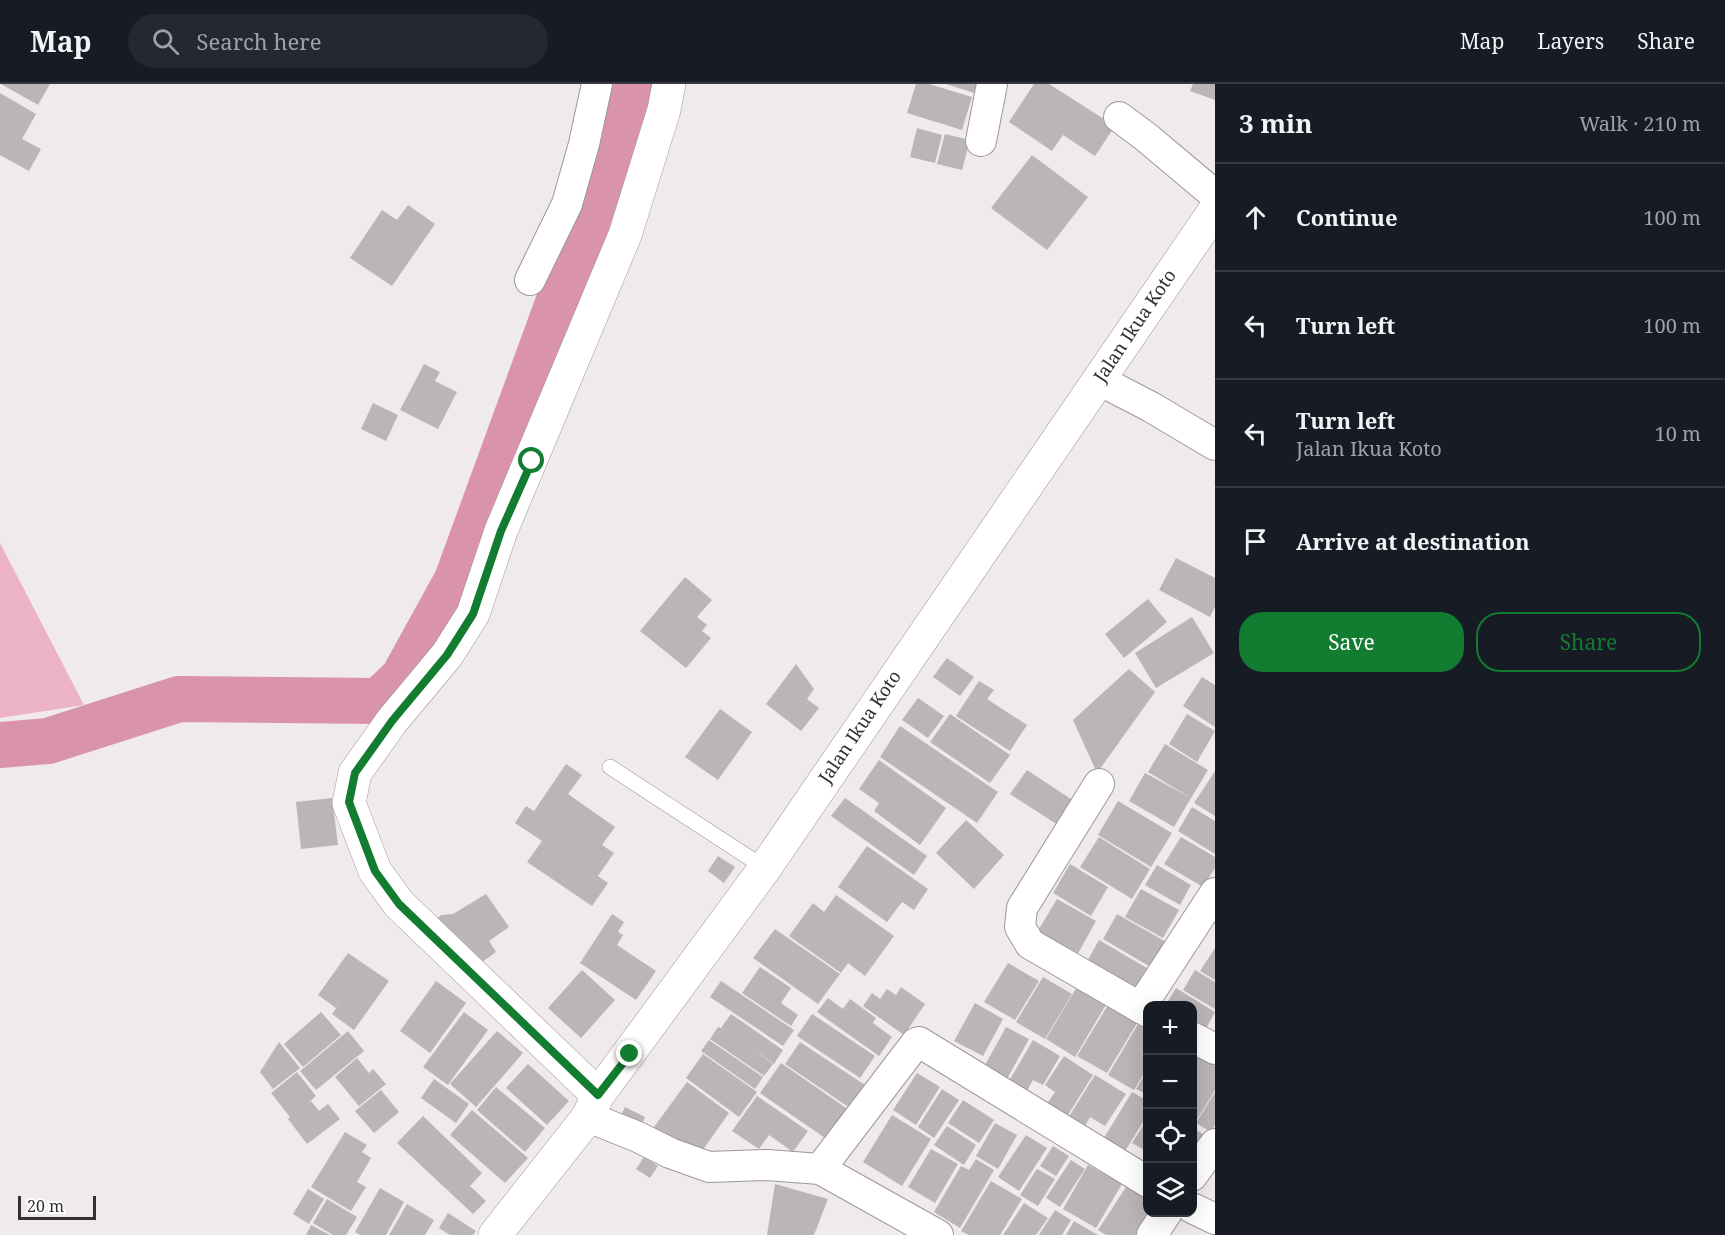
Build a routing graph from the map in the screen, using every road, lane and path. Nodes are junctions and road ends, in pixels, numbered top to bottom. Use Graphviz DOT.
graph roads {
  1 [pos="597,84"];
  2 [pos="669,84"];
  3 [pos="992,84"];
  4 [pos="1119,117"];
  5 [pos="981,141"];
  6 [pos="1215,195"];
  7 [pos="1215,210"];
  8 [pos="530,280"];
  9 [pos="1099,380"];
  10 [pos="1215,446"];
  11 [pos="610,767"];
  12 [pos="1099,784"];
  13 [pos="765,868"];
  14 [pos="1215,893"];
  15 [pos="1149,1001"];
  16 [pos="1143,1009"];
  17 [pos="1197,1040"];
  18 [pos="1215,1049"];
  19 [pos="593,1106"];
  20 [pos="1215,1144"];
  21 [pos="820,1169"];
  22 [pos="1197,1169"];
  23 [pos="1143,1179"];
  24 [pos="1197,1210"];
  25 [pos="1164,1217"];
  26 [pos="1215,1219"];
  27 [pos="495,1235"];
  28 [pos="938,1235"];
  29 [pos="1152,1235"];
  1 -- 8 [label="street"];
  2 -- 19 [label="street"];
  3 -- 5 [label="street"];
  4 -- 6 [label="street"];
  7 -- 9 [label="street, Jalan Ikua Koto"];
  9 -- 10 [label="street"];
  9 -- 13 [label="street, Jalan Ikua Koto"];
  11 -- 13 [label="lane"];
  12 -- 16 [label="street"];
  13 -- 19 [label="street, Jalan Ikua Koto"];
  14 -- 15 [label="street"];
  17 -- 18 [label="street"];
  19 -- 21 [label="street"];
  19 -- 27 [label="street, Jalan Ikua Koto"];
  20 -- 22 [label="street"];
  21 -- 23 [label="street"];
  21 -- 28 [label="street"];
  24 -- 26 [label="street"];
  25 -- 29 [label="street"];
}
